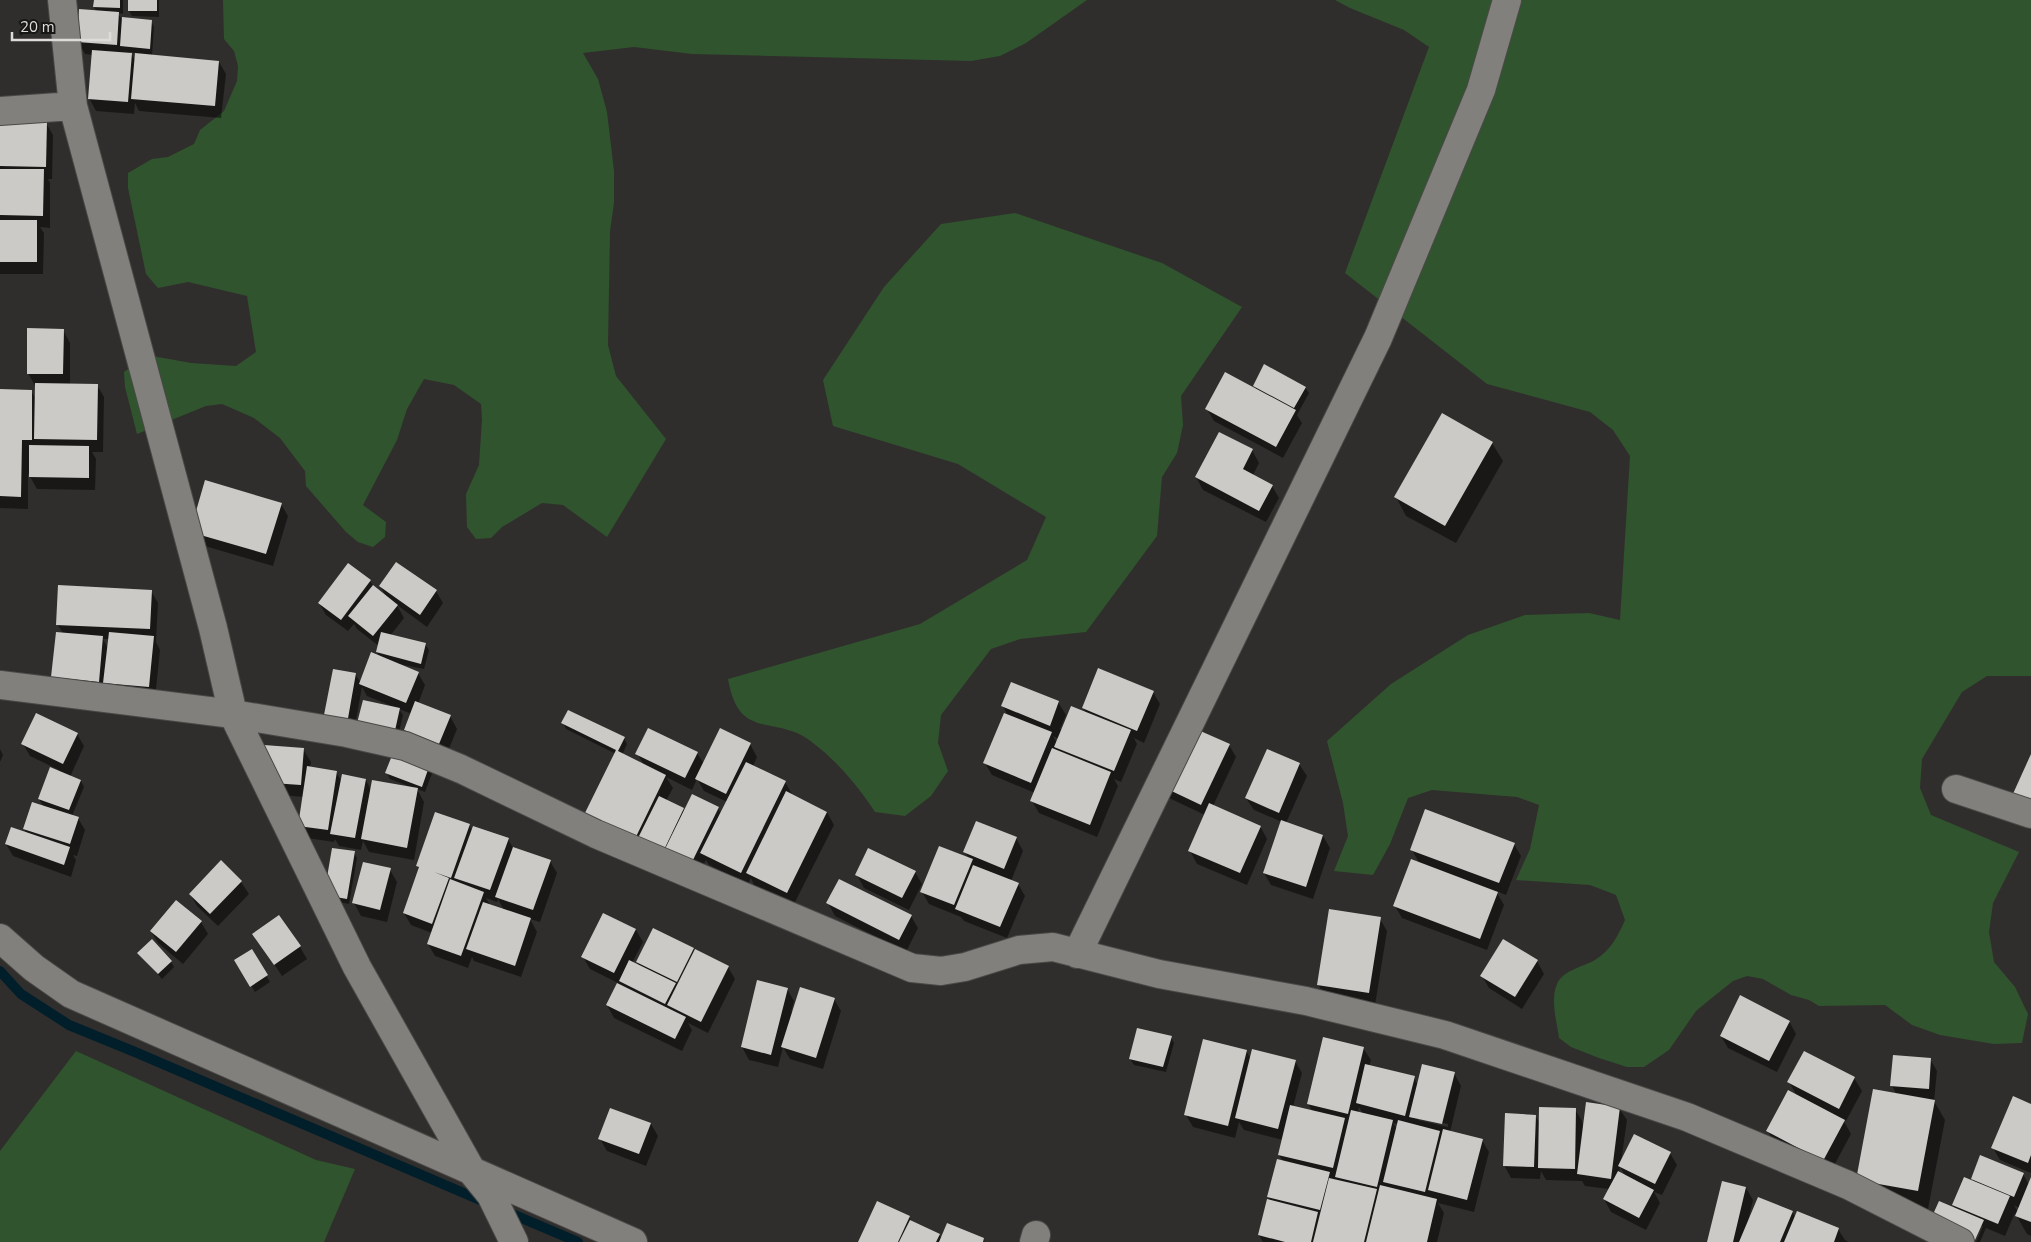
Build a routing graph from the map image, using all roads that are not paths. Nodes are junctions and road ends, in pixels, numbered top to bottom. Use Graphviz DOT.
graph roads {
  1 [pos="62,0"];
  2 [pos="1507,0"];
  3 [pos="73,106"];
  4 [pos="0,111"];
  5 [pos="0,685"];
  6 [pos="233,714"];
  7 [pos="1956,789"];
  8 [pos="2031,814"];
  9 [pos="0,938"];
  10 [pos="1076,954"];
  11 [pos="473,1173"];
  12 [pos="511,1237"];
  13 [pos="633,1242"];
  14 [pos="1960,1242"];
  1 -- 3 [label="street"];
  2 -- 10 [label="street"];
  3 -- 4 [label="street"];
  3 -- 6 [label="street"];
  5 -- 6 [label="street"];
  6 -- 10 [label="street"];
  6 -- 11 [label="street"];
  7 -- 8 [label="street"];
  9 -- 11 [label="street"];
  10 -- 14 [label="street"];
  11 -- 12 [label="street"];
  11 -- 13 [label="street"];
}
